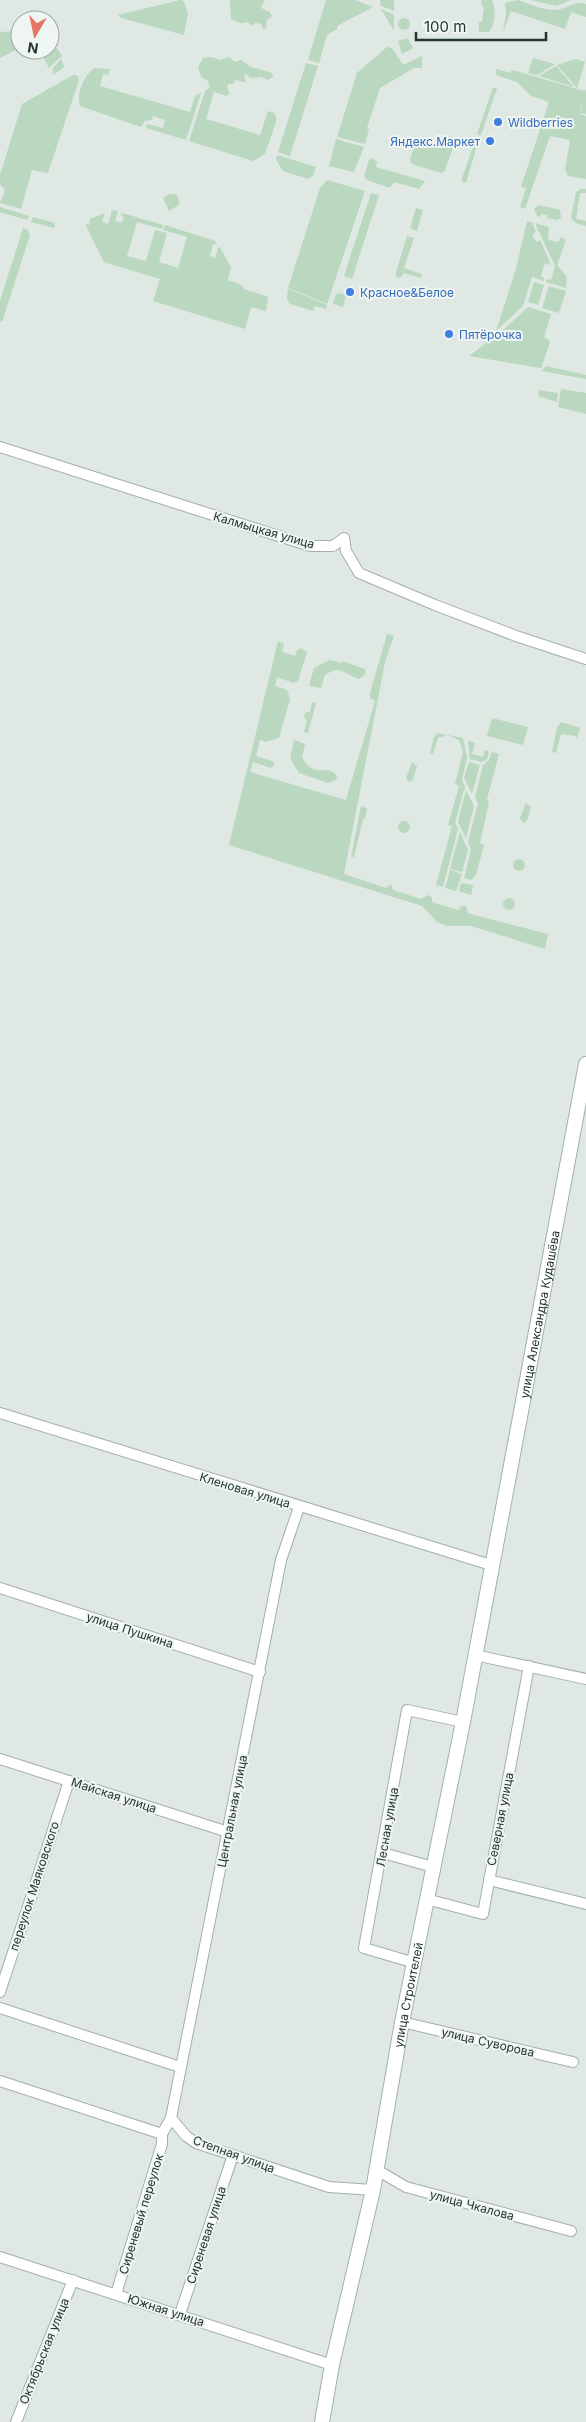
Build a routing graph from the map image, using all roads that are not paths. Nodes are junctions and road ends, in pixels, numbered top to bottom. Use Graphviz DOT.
graph roads {
  1 [pos="0,447"];
  2 [pos="586,659"];
  3 [pos="586,1064"];
  4 [pos="0,1413"];
  5 [pos="299,1507"];
  6 [pos="491,1565"];
  7 [pos="0,1588"];
  8 [pos="475,1655"];
  9 [pos="529,1666"];
  10 [pos="260,1672"];
  11 [pos="586,1679"];
  12 [pos="463,1722"];
  13 [pos="0,1759"];
  14 [pos="69,1781"];
  15 [pos="228,1832"];
  16 [pos="383,1853"];
  17 [pos="433,1867"];
  18 [pos="489,1880"];
  19 [pos="426,1899"];
  20 [pos="586,1904"];
  21 [pos="415,1963"];
  22 [pos="0,1992"];
  23 [pos="0,2008"];
  24 [pos="402,2022"];
  25 [pos="573,2062"];
  26 [pos="180,2067"];
  27 [pos="0,2082"];
  28 [pos="171,2118"];
  29 [pos="162,2134"];
  30 [pos="233,2155"];
  31 [pos="377,2170"];
  32 [pos="373,2190"];
  33 [pos="572,2231"];
  34 [pos="0,2257"];
  35 [pos="73,2280"];
  36 [pos="116,2294"];
  37 [pos="180,2314"];
  38 [pos="332,2365"];
  39 [pos="16,2422"];
  40 [pos="322,2422"];
  1 -- 2 [label="street, Калмыцкая улица"];
  3 -- 6 [label="main road, улица Александра Кудашёва"];
  4 -- 5 [label="street, Кленовая улица"];
  5 -- 6 [label="street, Кленовая улица"];
  5 -- 10 [label="street, Центральная улица"];
  6 -- 8 [label="main road, улица Строителей"];
  7 -- 10 [label="street, улица Пушкина"];
  8 -- 9 [label="street"];
  8 -- 12 [label="main road, улица Строителей"];
  9 -- 11 [label="street"];
  9 -- 18 [label="street, Северная улица"];
  10 -- 15 [label="street, Центральная улица"];
  12 -- 16 [label="street, Лесная улица"];
  12 -- 17 [label="main road, улица Строителей"];
  13 -- 14 [label="street, Майская улица"];
  14 -- 15 [label="street, Майская улица"];
  14 -- 22 [label="street, переулок Маяковского"];
  15 -- 26 [label="street, Центральная улица"];
  16 -- 17 [label="street"];
  16 -- 21 [label="street, Лесная улица"];
  17 -- 19 [label="main road, улица Строителей"];
  18 -- 19 [label="street, Северная улица"];
  18 -- 20 [label="street"];
  19 -- 21 [label="main road, улица Строителей"];
  21 -- 24 [label="main road, улица Строителей"];
  23 -- 26 [label="street"];
  24 -- 25 [label="street, улица Суворова"];
  24 -- 31 [label="main road, улица Строителей"];
  26 -- 28 [label="street, Центральная улица"];
  27 -- 29 [label="street"];
  28 -- 29 [label="street"];
  28 -- 30 [label="street, Степная улица"];
  29 -- 36 [label="street, Сиреневый переулок"];
  30 -- 32 [label="street, Степная улица"];
  30 -- 37 [label="street, Сиреневая улица"];
  31 -- 32 [label="main road, улица Строителей"];
  31 -- 33 [label="street, улица Чкалова"];
  32 -- 38 [label="main road, улица Строителей"];
  34 -- 35 [label="street, Южная улица"];
  35 -- 36 [label="street, Южная улица"];
  35 -- 39 [label="street, Октябрьская улица"];
  36 -- 37 [label="street, Южная улица"];
  37 -- 38 [label="street, Южная улица"];
  38 -- 40 [label="main road, улица Строителей"];
}
